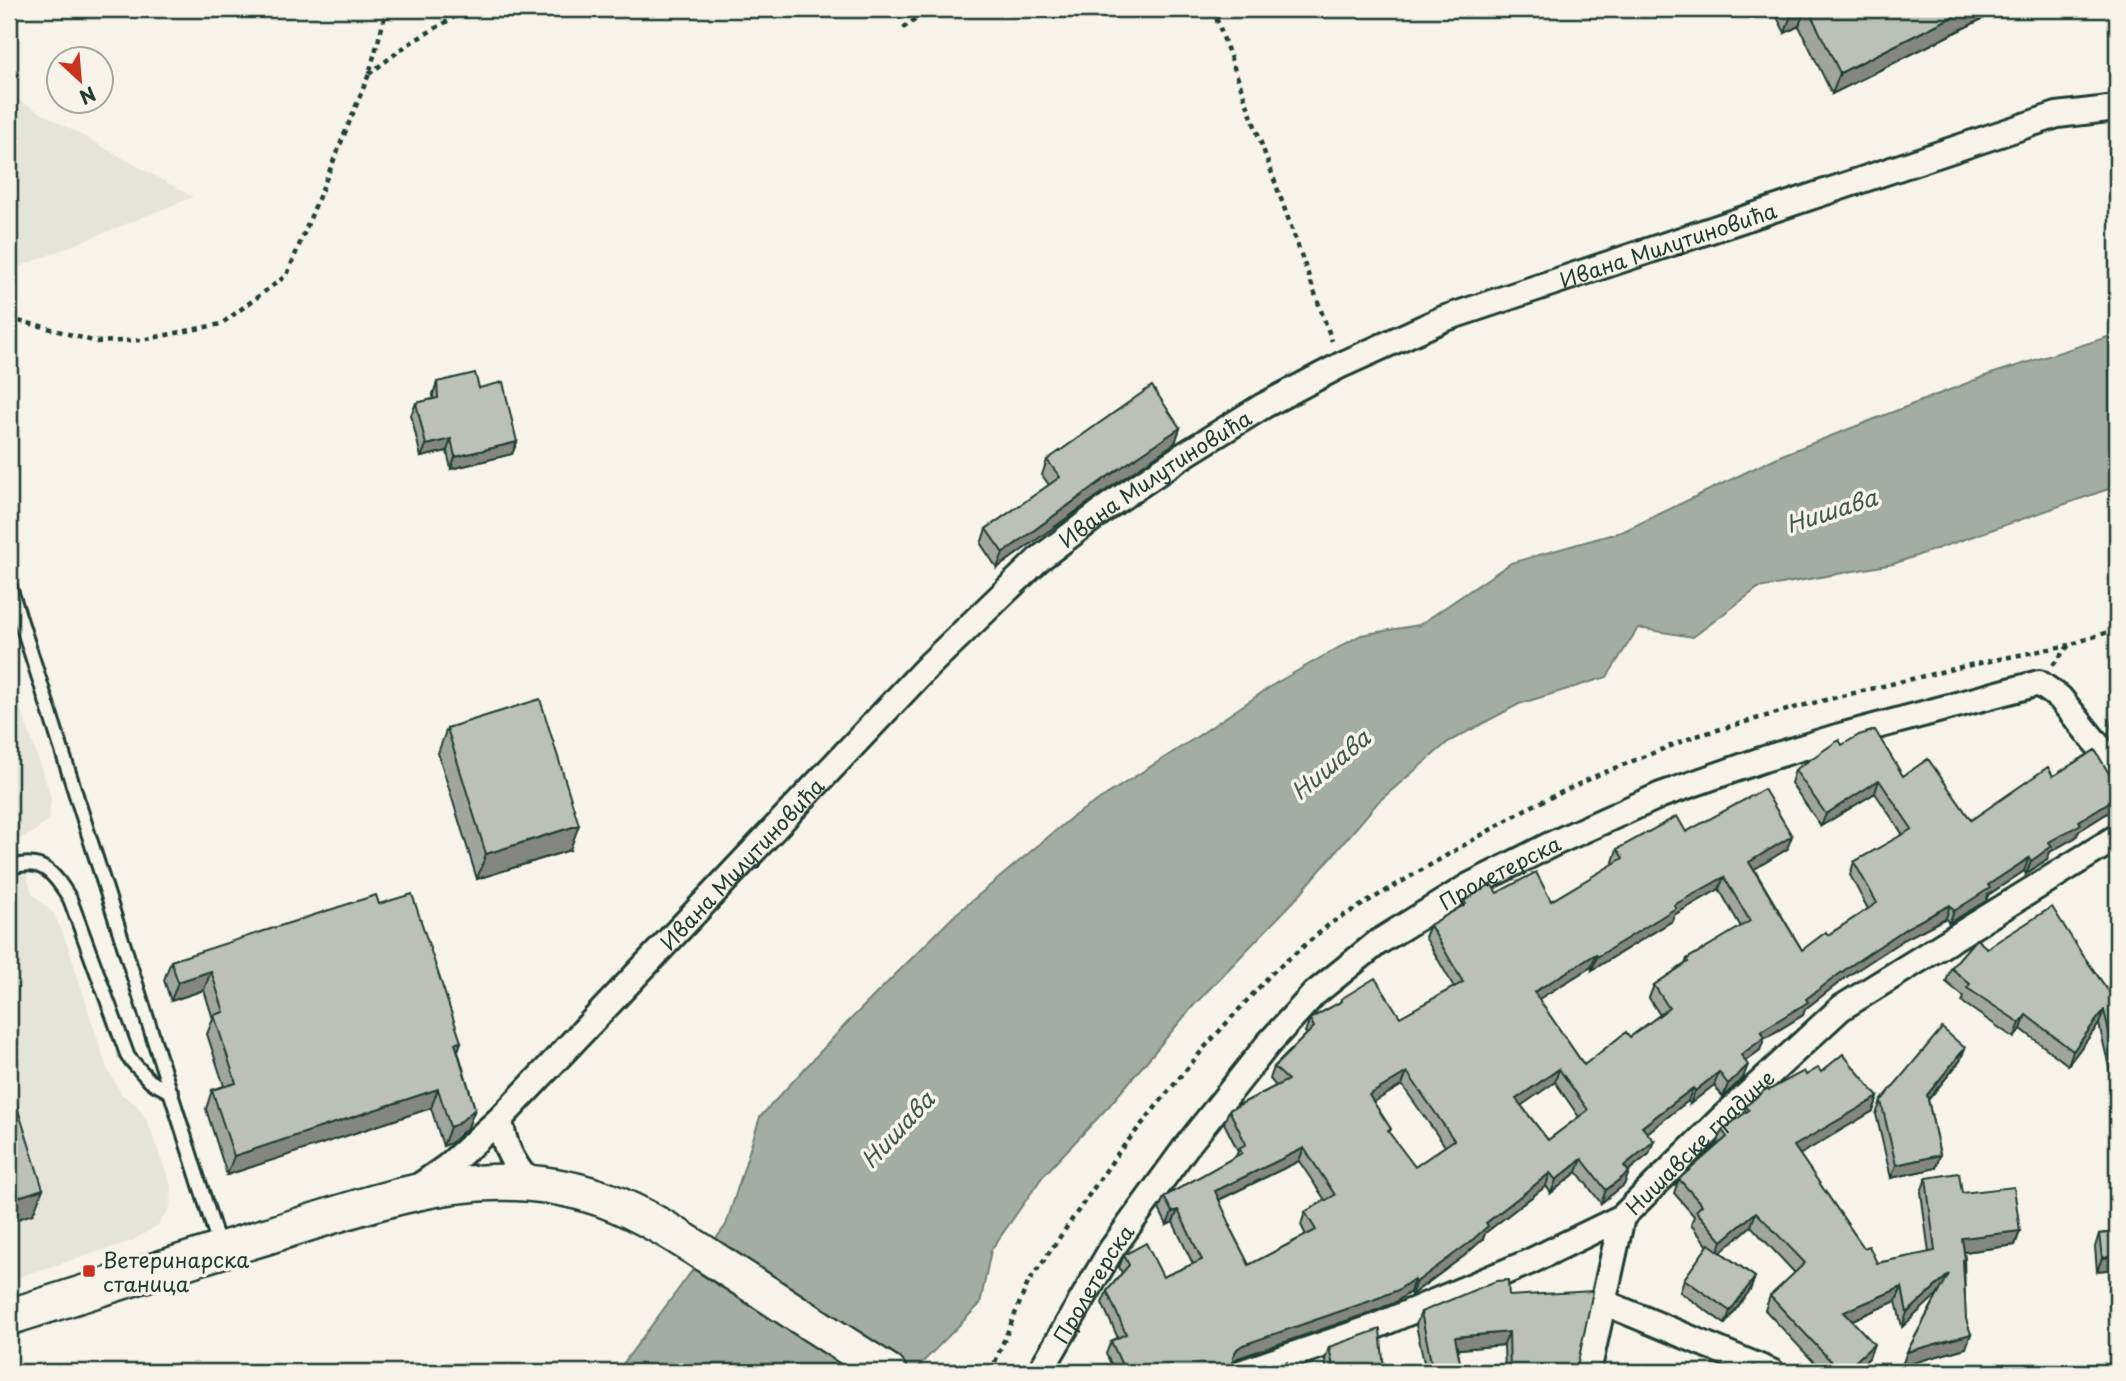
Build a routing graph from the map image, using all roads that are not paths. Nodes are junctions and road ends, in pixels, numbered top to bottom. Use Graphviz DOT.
graph roads {
  1 [pos="2117,108"];
  2 [pos="9,584"];
  3 [pos="2117,769"];
  4 [pos="2117,837"];
  5 [pos="9,868"];
  6 [pos="172,1093"];
  7 [pos="500,1119"];
  8 [pos="528,1182"];
  9 [pos="409,1194"];
  10 [pos="1622,1217"];
  11 [pos="220,1250"];
  12 [pos="1603,1301"];
  13 [pos="9,1317"];
  14 [pos="888,1372"];
  15 [pos="1040,1372"];
  16 [pos="1243,1372"];
  17 [pos="1588,1372"];
  18 [pos="1772,1372"];
  1 -- 7 [label="street, Ивана Милутиновића"];
  2 -- 6 [label="lane"];
  3 -- 15 [label="street, Пролетерска"];
  4 -- 10 [label="street, Нишавске градине"];
  5 -- 6 [label="lane"];
  6 -- 11 [label="lane"];
  7 -- 8 [label="street"];
  7 -- 9 [label="street, Ивана Милутиновића"];
  8 -- 9 [label="street, Ивана Милутиновића"];
  8 -- 14 [label="street, Ивана Милутиновића"];
  9 -- 11 [label="street, Ивана Милутиновића"];
  10 -- 12 [label="street"];
  10 -- 16 [label="street, Нишавске градине"];
  11 -- 13 [label="street, Ивана Милутиновића"];
  12 -- 17 [label="street"];
  12 -- 18 [label="street"];
}
